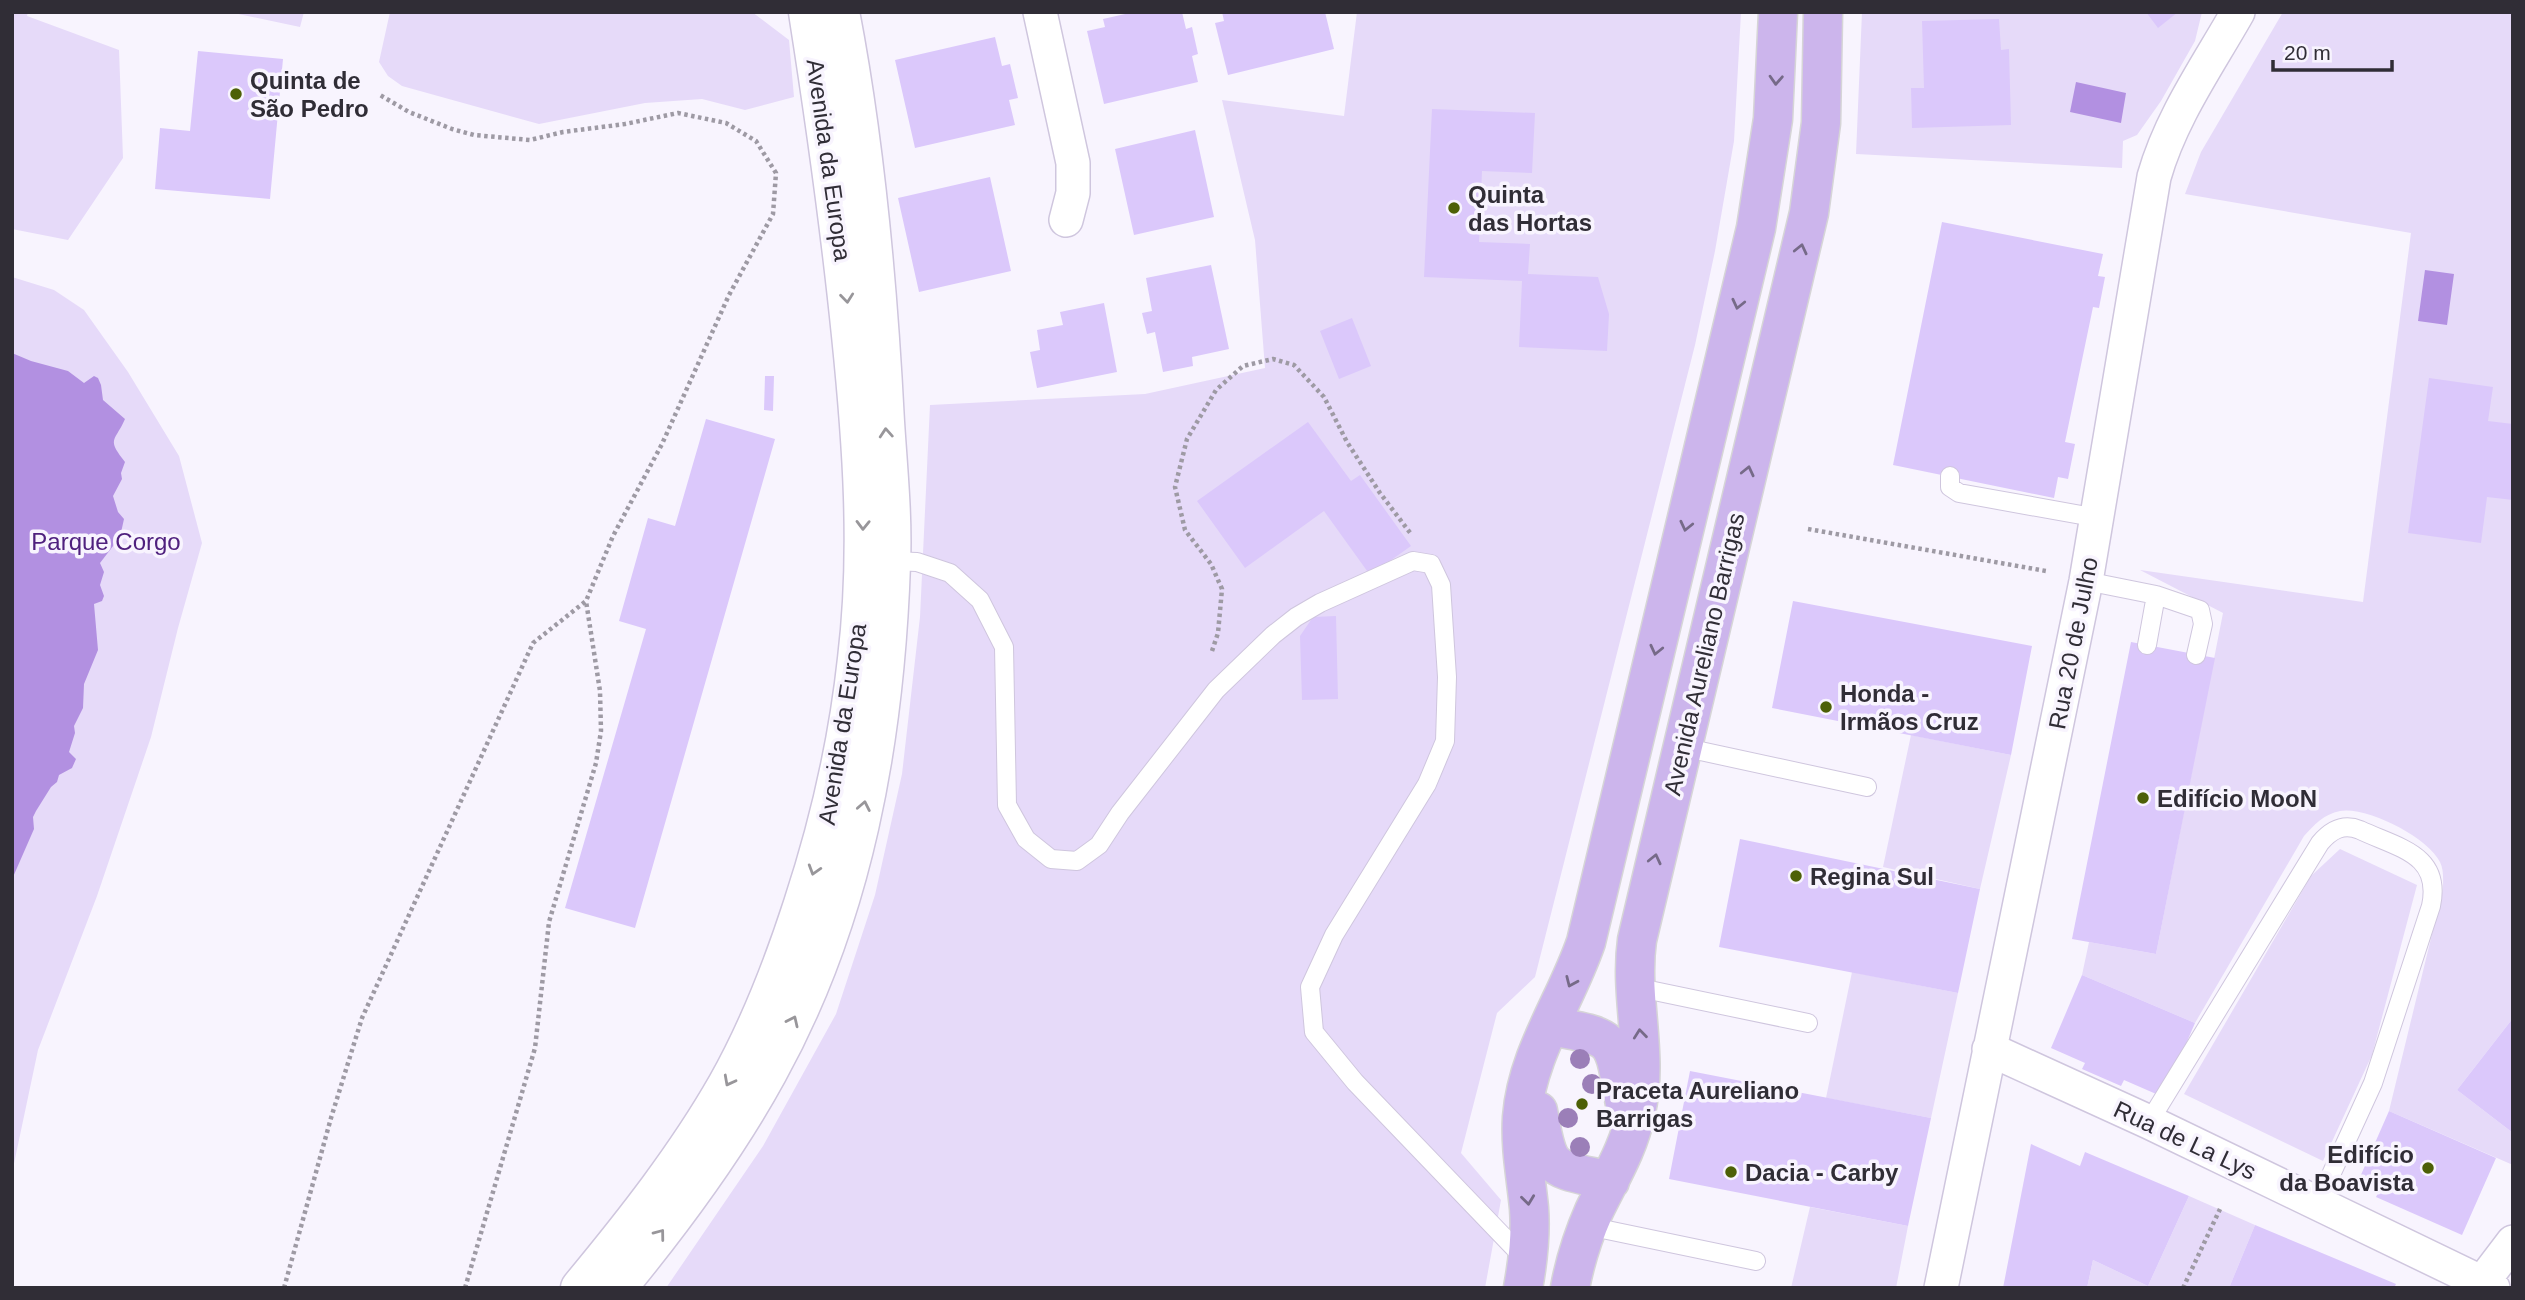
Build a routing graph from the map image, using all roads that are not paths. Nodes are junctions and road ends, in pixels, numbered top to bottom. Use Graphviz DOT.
graph roads {
  1 [pos="808,12"];
  2 [pos="840,12"];
  3 [pos="1040,12"];
  4 [pos="1778,12"];
  5 [pos="1823,12"];
  6 [pos="2238,12"];
  7 [pos="1066,220"];
  8 [pos="1950,476"];
  9 [pos="2098,518"];
  10 [pos="891,561"];
  11 [pos="2086,581"];
  12 [pos="2156,595"];
  13 [pos="2147,645"];
  14 [pos="2196,655"];
  15 [pos="1682,747"];
  16 [pos="1867,787"];
  17 [pos="1635,987"];
  18 [pos="1808,1023"];
  19 [pos="1550,1026"];
  20 [pos="1989,1049"];
  21 [pos="1531,1071"];
  22 [pos="2149,1122"];
  23 [pos="1631,1133"];
  24 [pos="1610,1181"];
  25 [pos="2318,1203"];
  26 [pos="1588,1226"];
  27 [pos="2513,1242"];
  28 [pos="1756,1261"];
  29 [pos="1525,1275"];
  30 [pos="2485,1286"];
  31 [pos="580,1288"];
  32 [pos="617,1288"];
  33 [pos="1570,1288"];
  34 [pos="1941,1288"];
  1 -- 31 [label="main road, Avenida da Europa, one-way"];
  10 -- 2 [label="main road, Avenida da Europa, one-way"];
  3 -- 7 [label="street"];
  4 -- 19 [label="main road, Avenida Aureliano Barrigas, one-way"];
  15 -- 5 [label="main road, Avenida Aureliano Barrigas, one-way"];
  6 -- 9 [label="street, Rua 20 de Julho"];
  8 -- 9 [label="lane"];
  9 -- 11 [label="street, Rua 20 de Julho"];
  10 -- 29 [label="lane"];
  32 -- 10 [label="main road, Avenida da Europa, one-way"];
  11 -- 12 [label="lane"];
  11 -- 20 [label="street, Rua 20 de Julho"];
  12 -- 13 [label="lane"];
  12 -- 14 [label="lane"];
  15 -- 16 [label="lane"];
  17 -- 15 [label="main road, Avenida Aureliano Barrigas, one-way"];
  17 -- 18 [label="lane"];
  23 -- 17 [label="main road, Avenida Aureliano Barrigas, one-way"];
  19 -- 21 [label="main road, Avenida Aureliano Barrigas"];
  19 -- 23 [label="main road"];
  20 -- 22 [label="street, Rua de La Lys"];
  20 -- 34 [label="street, Rua 20 de Julho"];
  21 -- 24 [label="main road"];
  21 -- 29 [label="main road, Avenida Aureliano Barrigas, one-way"];
  22 -- 25 [label="street, Rua de La Lys"];
  22 -- 25 [label="lane"];
  23 -- 24 [label="main road, Avenida Aureliano Barrigas"];
  24 -- 26 [label="main road, Avenida Aureliano Barrigas"];
  25 -- 30 [label="street, Rua de La Lys"];
  26 -- 28 [label="lane"];
  26 -- 33 [label="main road, Avenida Aureliano Barrigas"];
  27 -- 30 [label="street"];
}
